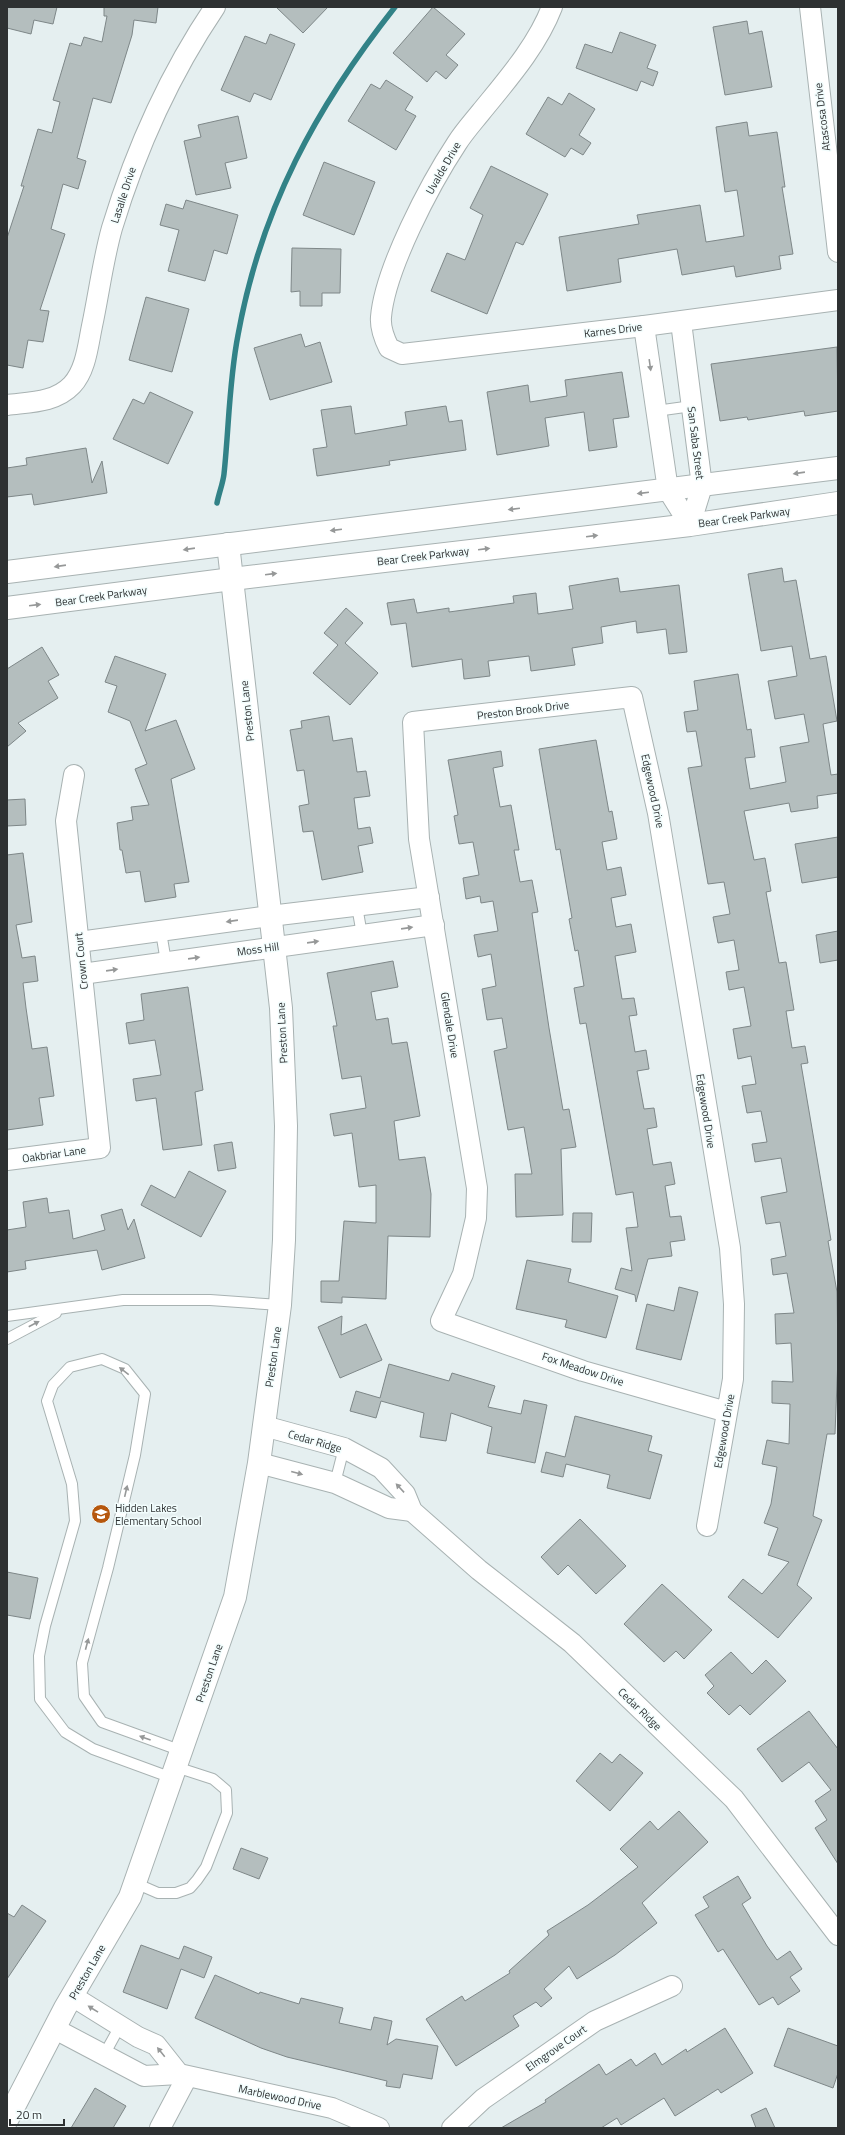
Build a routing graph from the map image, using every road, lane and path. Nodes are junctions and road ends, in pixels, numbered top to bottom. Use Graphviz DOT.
graph roads {
  1 [pos="215,7"];
  2 [pos="552,7"];
  3 [pos="810,7"];
  4 [pos="838,252"];
  5 [pos="838,300"];
  6 [pos="681,322"];
  7 [pos="644,326"];
  8 [pos="389,348"];
  9 [pos="7,405"];
  10 [pos="692,406"];
  11 [pos="656,410"];
  12 [pos="838,468"];
  13 [pos="702,486"];
  14 [pos="668,490"];
  15 [pos="838,504"];
  16 [pos="690,525"];
  17 [pos="228,544"];
  18 [pos="7,572"];
  19 [pos="232,578"];
  20 [pos="7,608"];
  21 [pos="632,697"];
  22 [pos="413,722"];
  23 [pos="74,775"];
  24 [pos="429,897"];
  25 [pos="357,906"];
  26 [pos="270,916"];
  27 [pos="434,925"];
  28 [pos="161,932"];
  29 [pos="362,935"];
  30 [pos="79,942"];
  31 [pos="274,947"];
  32 [pos="166,962"];
  33 [pos="82,974"];
  34 [pos="100,1148"];
  35 [pos="7,1160"];
  36 [pos="280,1305"];
  37 [pos="62,1310"];
  38 [pos="7,1316"];
  39 [pos="441,1321"];
  40 [pos="7,1339"];
  41 [pos="727,1412"];
  42 [pos="264,1426"];
  43 [pos="344,1448"];
  44 [pos="259,1463"];
  45 [pos="335,1483"];
  46 [pos="412,1512"];
  47 [pos="707,1526"];
  48 [pos="176,1765"];
  49 [pos="135,1883"];
  50 [pos="838,1935"];
  51 [pos="672,1986"];
  52 [pos="72,1996"];
  53 [pos="120,2026"];
  54 [pos="54,2029"];
  55 [pos="104,2055"];
  56 [pos="183,2076"];
  57 [pos="7,2120"];
  58 [pos="160,2128"];
  59 [pos="379,2128"];
  60 [pos="452,2128"];
  1 -- 9 [label="street, Lasalle Drive"];
  2 -- 8 [label="street, Uvalde Drive"];
  3 -- 4 [label="street, Atascosa Drive"];
  5 -- 6 [label="street, Karnes Drive"];
  6 -- 7 [label="street, Karnes Drive"];
  6 -- 10 [label="street, San Saba Street"];
  7 -- 8 [label="street, Karnes Drive"];
  7 -- 11 [label="street, one-way"];
  10 -- 11 [label="lane"];
  10 -- 13 [label="street, San Saba Street"];
  11 -- 14 [label="street"];
  12 -- 13 [label="main road, one-way"];
  13 -- 14 [label="main road"];
  13 -- 16 [label="street, San Saba Street"];
  14 -- 16 [label="street"];
  14 -- 17 [label="main road, one-way"];
  15 -- 16 [label="main road, Bear Creek Parkway"];
  19 -- 16 [label="main road, Bear Creek Parkway, one-way"];
  17 -- 18 [label="main road, one-way"];
  17 -- 19 [label="main road, Preston Lane"];
  20 -- 19 [label="main road, Bear Creek Parkway, one-way"];
  19 -- 26 [label="main road, Preston Lane"];
  21 -- 22 [label="street, Preston Brook Drive"];
  21 -- 41 [label="street, Edgewood Drive"];
  22 -- 24 [label="street, Glendale Drive"];
  23 -- 30 [label="street, Crown Court"];
  24 -- 25 [label="street"];
  24 -- 27 [label="street, Glendale Drive"];
  25 -- 26 [label="street"];
  25 -- 29 [label="lane"];
  26 -- 28 [label="street, one-way"];
  26 -- 31 [label="main road, Preston Lane"];
  29 -- 27 [label="street, Moss Hill, one-way"];
  27 -- 39 [label="street, Glendale Drive"];
  28 -- 30 [label="street"];
  28 -- 32 [label="lane"];
  31 -- 29 [label="street, Moss Hill, one-way"];
  30 -- 33 [label="street, Crown Court"];
  32 -- 31 [label="street, Moss Hill, one-way"];
  31 -- 36 [label="main road, Preston Lane"];
  33 -- 32 [label="street, Moss Hill, one-way"];
  33 -- 34 [label="street, Crown Court"];
  34 -- 35 [label="street, Oakbriar Lane"];
  36 -- 37 [label="lane"];
  36 -- 42 [label="main road, Preston Lane"];
  37 -- 38 [label="lane"];
  40 -- 37 [label="lane, one-way"];
  39 -- 41 [label="street, Fox Meadow Drive"];
  41 -- 47 [label="street, Edgewood Drive"];
  42 -- 43 [label="street, Cedar Ridge"];
  42 -- 44 [label="main road, Preston Lane"];
  43 -- 45 [label="lane"];
  46 -- 43 [label="street, Cedar Ridge, one-way"];
  44 -- 45 [label="street, one-way"];
  44 -- 48 [label="main road, Preston Lane"];
  45 -- 46 [label="street"];
  46 -- 50 [label="street, Cedar Ridge"];
  48 -- 48 [label="lane, one-way"];
  48 -- 49 [label="main road, Preston Lane"];
  48 -- 49 [label="lane"];
  49 -- 52 [label="main road, Preston Lane"];
  51 -- 60 [label="street, Elmgrove Court"];
  53 -- 52 [label="street, one-way"];
  52 -- 54 [label="main road, Preston Lane"];
  53 -- 55 [label="lane"];
  56 -- 53 [label="street, one-way"];
  54 -- 55 [label="street, Marblewood Drive"];
  54 -- 57 [label="main road, Preston Lane"];
  55 -- 56 [label="street, Marblewood Drive"];
  56 -- 58 [label="street"];
  56 -- 59 [label="street, Marblewood Drive"];
}
